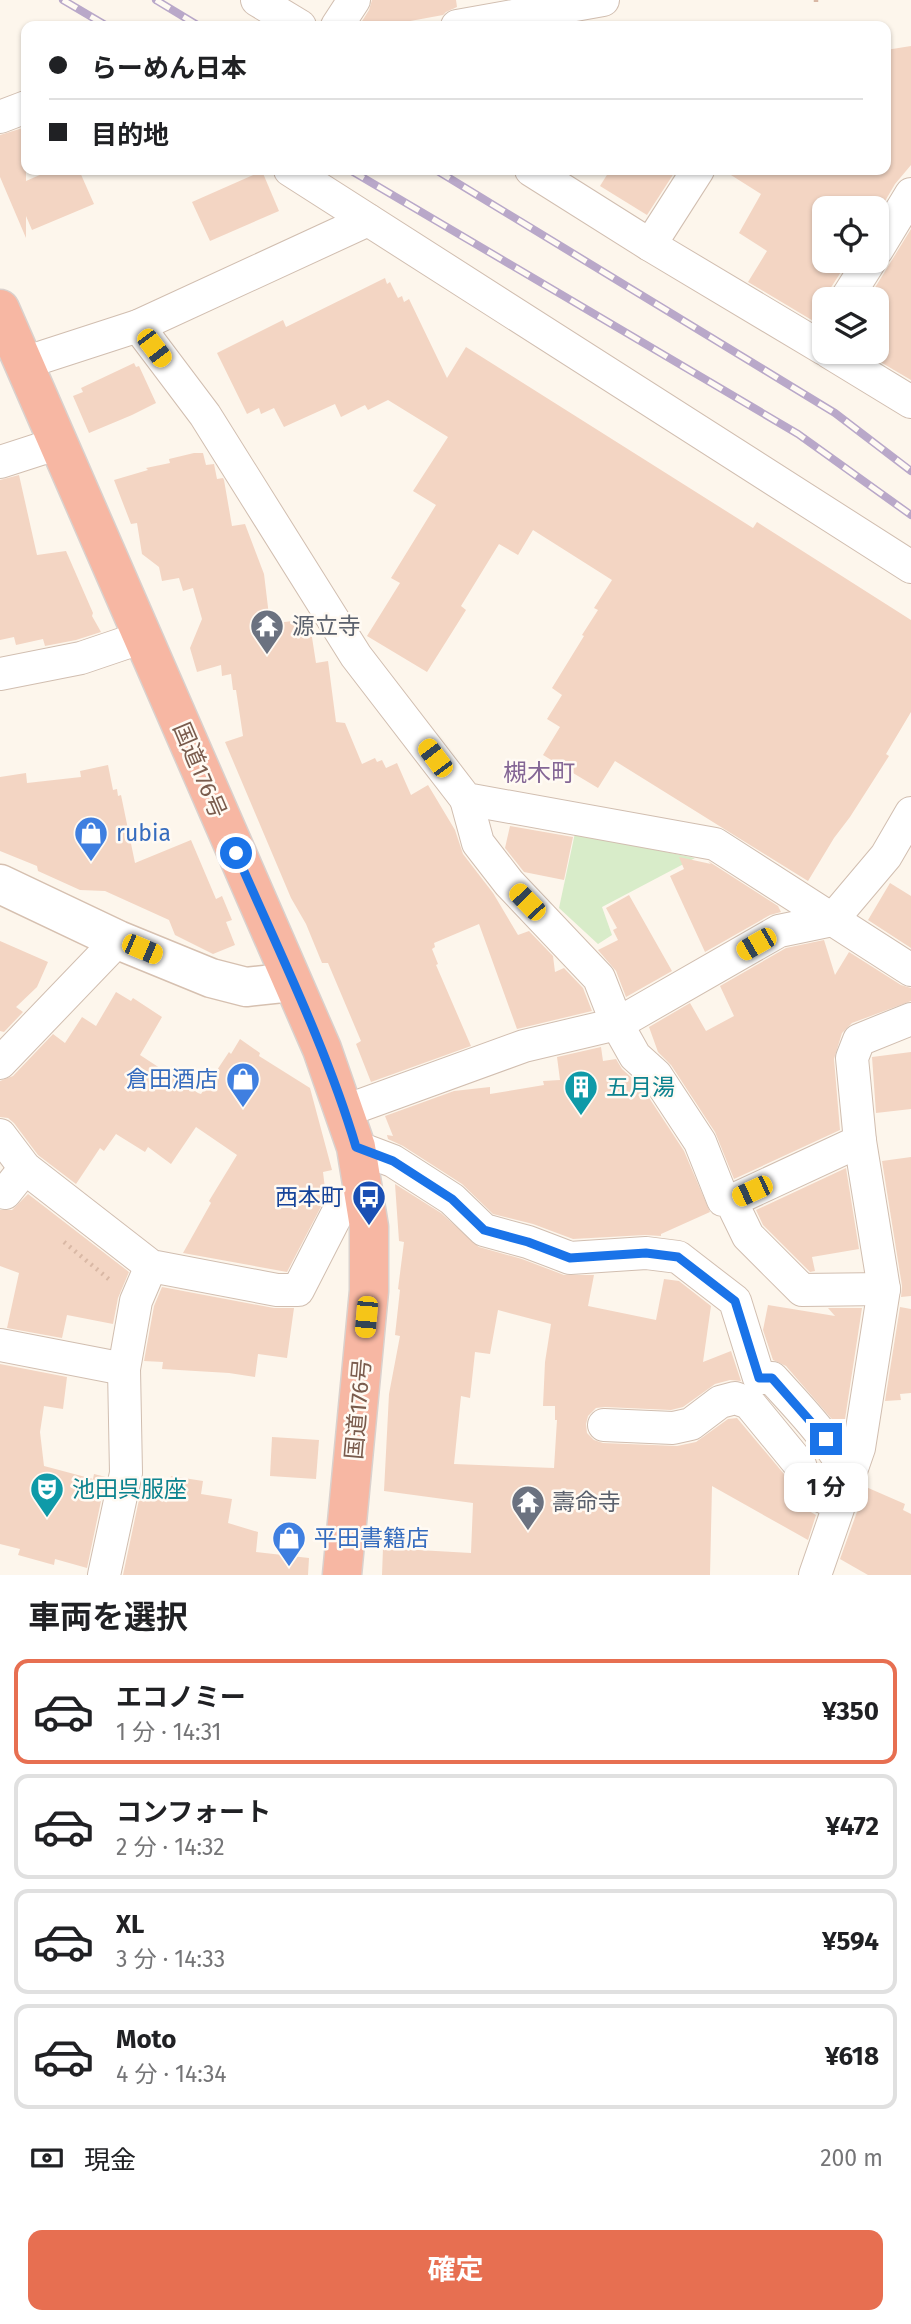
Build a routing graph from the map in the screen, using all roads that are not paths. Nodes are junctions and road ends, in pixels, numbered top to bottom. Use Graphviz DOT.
graph roads {
  1 [pos="257,0"];
  2 [pos="354,0"];
  3 [pos="589,1"];
  4 [pos="292,21"];
  5 [pos="340,21"];
  6 [pos="483,21"];
  7 [pos="21,109"];
  8 [pos="0,117"];
  9 [pos="298,175"];
  10 [pos="539,175"];
  11 [pos="695,175"];
  12 [pos="911,194"];
  13 [pos="368,220"];
  14 [pos="889,230"];
  15 [pos="650,245"];
  16 [pos="0,309"];
  17 [pos="138,326"];
  18 [pos="812,338"];
  19 [pos="24,363"];
  20 [pos="853,364"];
  21 [pos="911,402"];
  22 [pos="59,443"];
  23 [pos="0,462"];
  24 [pos="911,567"];
  25 [pos="143,637"];
  26 [pos="0,674"];
  27 [pos="466,799"];
  28 [pos="911,813"];
  29 [pos="899,863"];
  30 [pos="0,884"];
  31 [pos="832,920"];
  32 [pos="118,940"];
  33 [pos="911,970"];
  34 [pos="292,982"];
  35 [pos="911,1019"];
  36 [pos="617,1024"];
  37 [pos="0,1063"];
  38 [pos="351,1129"];
  39 [pos="0,1135"];
  40 [pos="860,1141"];
  41 [pos="25,1168"];
  42 [pos="363,1192"];
  43 [pos="5,1193"];
  44 [pos="731,1201"];
  45 [pos="151,1266"];
  46 [pos="884,1289"];
  47 [pos="0,1345"];
  48 [pos="124,1369"];
  49 [pos="621,1435"];
  50 [pos="844,1492"];
  51 [pos="104,1575"];
  52 [pos="342,1575"];
  53 [pos="815,1575"];
  1 -- 4 [label="street"];
  2 -- 5 [label="street"];
  3 -- 6 [label="street"];
  7 -- 8 [label="street"];
  9 -- 13 [label="street"];
  10 -- 15 [label="street"];
  11 -- 15 [label="street"];
  12 -- 14 [label="street"];
  13 -- 17 [label="street"];
  13 -- 24 [label="street"];
  15 -- 18 [label="street"];
  16 -- 19 [label="highway, 国道176号"];
  17 -- 19 [label="street"];
  17 -- 27 [label="street"];
  19 -- 22 [label="highway, 国道176号"];
  20 -- 21 [label="street"];
  22 -- 23 [label="street"];
  22 -- 25 [label="highway, 国道176号"];
  25 -- 26 [label="street"];
  25 -- 34 [label="highway, 国道176号"];
  27 -- 31 [label="street"];
  27 -- 36 [label="street"];
  28 -- 29 [label="street"];
  29 -- 31 [label="street"];
  30 -- 32 [label="street"];
  31 -- 33 [label="street"];
  31 -- 36 [label="street"];
  32 -- 34 [label="street"];
  32 -- 37 [label="street"];
  34 -- 38 [label="highway, 国道176号"];
  35 -- 40 [label="street"];
  36 -- 38 [label="street"];
  36 -- 44 [label="street"];
  38 -- 42 [label="highway, 国道176号"];
  38 -- 50 [label="street"];
  39 -- 41 [label="street"];
  40 -- 44 [label="street"];
  40 -- 46 [label="street"];
  41 -- 43 [label="street"];
  41 -- 45 [label="street"];
  42 -- 45 [label="street"];
  42 -- 52 [label="highway, 国道176号"];
  44 -- 46 [label="street"];
  45 -- 48 [label="street"];
  46 -- 50 [label="street"];
  47 -- 48 [label="street"];
  48 -- 51 [label="street"];
  49 -- 50 [label="street"];
  50 -- 53 [label="street"];
}
